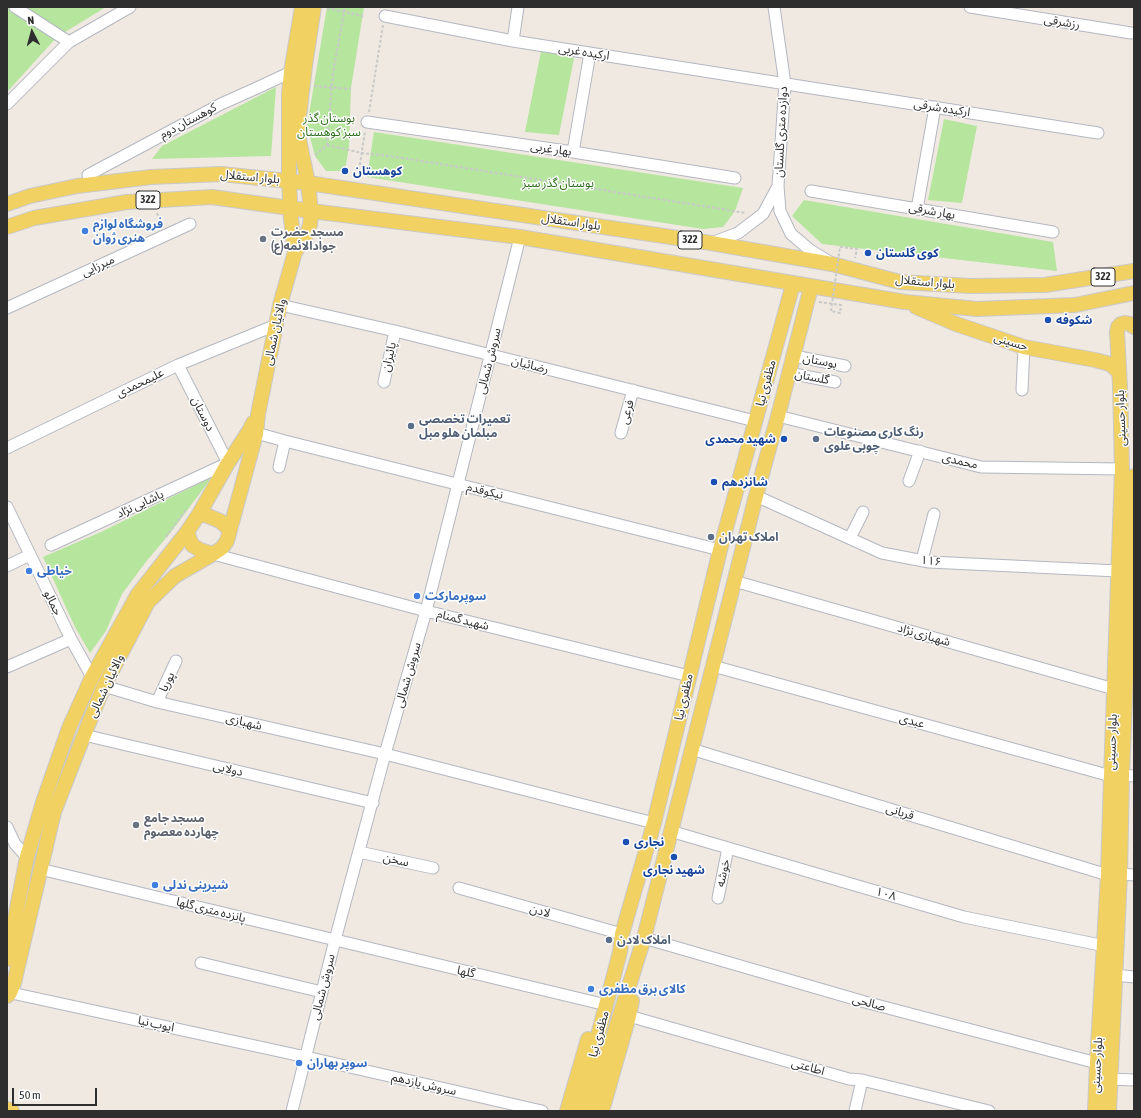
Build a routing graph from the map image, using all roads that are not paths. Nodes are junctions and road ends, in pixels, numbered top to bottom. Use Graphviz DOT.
graph roads {
  1 [pos="15,7"];
  2 [pos="130,7"];
  3 [pos="302,7"];
  4 [pos="314,7"];
  5 [pos="518,7"];
  6 [pos="774,7"];
  7 [pos="970,7"];
  8 [pos="384,16"];
  9 [pos="1131,33"];
  10 [pos="513,41"];
  11 [pos="69,42"];
  12 [pos="590,53"];
  13 [pos="305,66"];
  14 [pos="290,72"];
  15 [pos="785,84"];
  16 [pos="7,104"];
  17 [pos="935,107"];
  18 [pos="367,122"];
  19 [pos="1098,133"];
  20 [pos="573,152"];
  21 [pos="88,175"];
  22 [pos="735,178"];
  23 [pos="289,180"];
  24 [pos="308,183"];
  25 [pos="778,186"];
  26 [pos="811,191"];
  27 [pos="7,204"];
  28 [pos="291,208"];
  29 [pos="917,209"];
  30 [pos="311,211"];
  31 [pos="190,224"];
  32 [pos="7,227"];
  33 [pos="1053,232"];
  34 [pos="520,237"];
  35 [pos="711,243"];
  36 [pos="295,252"];
  37 [pos="832,264"];
  38 [pos="1134,271"];
  39 [pos="1071,282"];
  40 [pos="793,284"];
  41 [pos="811,287"];
  42 [pos="1134,293"];
  43 [pos="905,302"];
  44 [pos="280,305"];
  45 [pos="1074,305"];
  46 [pos="7,308"];
  47 [pos="803,317"];
  48 [pos="783,320"];
  49 [pos="276,325"];
  50 [pos="1134,327"];
  51 [pos="395,331"];
  52 [pos="1024,347"];
  53 [pos="491,355"];
  54 [pos="794,356"];
  55 [pos="178,365"];
  56 [pos="846,366"];
  57 [pos="1119,372"];
  58 [pos="789,373"];
  59 [pos="384,382"];
  60 [pos="836,382"];
  61 [pos="633,390"];
  62 [pos="1022,390"];
  63 [pos="778,416"];
  64 [pos="756,421"];
  65 [pos="252,432"];
  66 [pos="621,433"];
  67 [pos="285,441"];
  68 [pos="7,448"];
  69 [pos="920,451"];
  70 [pos="228,463"];
  71 [pos="278,467"];
  72 [pos="1128,472"];
  73 [pos="909,481"];
  74 [pos="458,484"];
  75 [pos="756,496"];
  76 [pos="7,507"];
  77 [pos="863,512"];
  78 [pos="199,514"];
  79 [pos="934,514"];
  80 [pos="230,530"];
  81 [pos="187,532"];
  82 [pos="850,538"];
  83 [pos="51,545"];
  84 [pos="720,550"];
  85 [pos="214,554"];
  86 [pos="30,555"];
  87 [pos="922,560"];
  88 [pos="7,566"];
  89 [pos="1127,571"];
  90 [pos="734,581"];
  91 [pos="426,610"];
  92 [pos="70,639"];
  93 [pos="176,661"];
  94 [pos="712,666"];
  95 [pos="7,667"];
  96 [pos="1130,672"];
  97 [pos="689,676"];
  98 [pos="92,677"];
  99 [pos="104,686"];
  100 [pos="1114,689"];
  101 [pos="158,702"];
  102 [pos="84,735"];
  103 [pos="691,750"];
  104 [pos="385,754"];
  105 [pos="1122,776"];
  106 [pos="373,803"];
  107 [pos="654,823"];
  108 [pos="7,827"];
  109 [pos="670,831"];
  110 [pos="11,846"];
  111 [pos="728,848"];
  112 [pos="359,852"];
  113 [pos="27,857"];
  114 [pos="433,868"];
  115 [pos="40,869"];
  116 [pos="1121,875"];
  117 [pos="459,888"];
  118 [pos="718,898"];
  119 [pos="622,934"];
  120 [pos="644,938"];
  121 [pos="335,940"];
  122 [pos="1105,946"];
  123 [pos="7,959"];
  124 [pos="201,963"];
  125 [pos="1115,975"];
  126 [pos="1134,976"];
  127 [pos="322,992"];
  128 [pos="8,994"];
  129 [pos="598,1003"];
  130 [pos="629,1016"];
  131 [pos="306,1057"];
  132 [pos="1097,1063"];
  133 [pos="1110,1078"];
  134 [pos="862,1080"];
  135 [pos="1134,1080"];
  136 [pos="7,1109"];
  137 [pos="12,1111"];
  138 [pos="292,1111"];
  139 [pos="542,1111"];
  140 [pos="567,1111"];
  141 [pos="578,1111"];
  142 [pos="590,1111"];
  143 [pos="602,1111"];
  144 [pos="856,1111"];
  145 [pos="989,1111"];
  146 [pos="1095,1111"];
  147 [pos="1109,1111"];
  1 -- 11 [label="street"];
  2 -- 11 [label="street"];
  3 -- 14 [label="main road"];
  4 -- 13 [label="main road"];
  5 -- 10 [label="street"];
  6 -- 15 [label="street, دوازده متری گلستان"];
  7 -- 9 [label="street, رزشرقی"];
  8 -- 10 [label="street, ارکیده غربی"];
  10 -- 12 [label="street, ارکیده غربی"];
  11 -- 16 [label="street"];
  12 -- 15 [label="street, ارکیده غربی"];
  12 -- 20 [label="street"];
  13 -- 14 [label="main road"];
  13 -- 24 [label="main road"];
  14 -- 21 [label="street, کوهستان دوم"];
  14 -- 23 [label="main road"];
  15 -- 17 [label="street, ارکیده شرقی"];
  15 -- 25 [label="street, دوازده متری گلستان"];
  17 -- 19 [label="street, ارکیده شرقی"];
  17 -- 29 [label="street"];
  18 -- 20 [label="street, بهار غربی"];
  20 -- 22 [label="street, بهار غربی"];
  23 -- 24 [label="main road, بلوار استقلال / 322"];
  23 -- 27 [label="main road, بلوار استقلال / 322"];
  23 -- 28 [label="main road, والائیان شمالی"];
  24 -- 30 [label="main road, والائیان شمالی"];
  24 -- 35 [label="main road, بلوار استقلال / 322"];
  25 -- 35 [label="street"];
  25 -- 37 [label="street, دوازده متری گلستان"];
  26 -- 29 [label="street, بهار شرقی"];
  28 -- 30 [label="main road, بلوار استقلال / 322"];
  28 -- 32 [label="main road, بلوار استقلال / 322"];
  28 -- 36 [label="main road, والائیان شمالی"];
  29 -- 33 [label="street, بهار شرقی"];
  30 -- 34 [label="main road, بلوار استقلال / 322"];
  30 -- 36 [label="main road, والائیان شمالی"];
  31 -- 46 [label="street, میرزایی"];
  34 -- 40 [label="main road, بلوار استقلال / 322"];
  34 -- 53 [label="street, سروش شمالی"];
  35 -- 37 [label="main road, بلوار استقلال / 322"];
  36 -- 44 [label="main road, والائیان شمالی"];
  37 -- 39 [label="main road, بلوار استقلال / 322"];
  38 -- 39 [label="main road, بلوار استقلال / 322"];
  39 -- 45 [label="main road"];
  40 -- 41 [label="main road, بلوار استقلال / 322"];
  40 -- 48 [label="main road, مظفری نیا"];
  41 -- 43 [label="main road, بلوار استقلال / 322"];
  41 -- 47 [label="main road, مظفری نیا"];
  42 -- 45 [label="main road, بلوار استقلال / 322"];
  43 -- 45 [label="main road, بلوار استقلال / 322"];
  43 -- 52 [label="main road, حسینی"];
  44 -- 49 [label="main road, والائیان شمالی"];
  44 -- 51 [label="street, رضائیان"];
  47 -- 48 [label="main road"];
  47 -- 54 [label="main road, مظفری نیا"];
  48 -- 64 [label="main road, مظفری نیا"];
  49 -- 55 [label="street, علیمحمدی"];
  49 -- 65 [label="main road, والائیان شمالی"];
  50 -- 57 [label="main road, بلوار حسینی"];
  51 -- 53 [label="street, رضائیان"];
  51 -- 59 [label="street, پائیزان"];
  52 -- 57 [label="main road, حسینی"];
  52 -- 62 [label="street"];
  53 -- 61 [label="street, رضائیان"];
  53 -- 74 [label="street, سروش شمالی"];
  54 -- 56 [label="street, بوستان"];
  54 -- 58 [label="main road, مظفری نیا"];
  55 -- 68 [label="street, علیمحمدی"];
  55 -- 70 [label="street, دوستان"];
  57 -- 72 [label="main road, بلوار حسینی"];
  58 -- 60 [label="street, گلستان"];
  58 -- 63 [label="main road, مظفری نیا"];
  61 -- 64 [label="street, رضائیان"];
  61 -- 66 [label="street, فرعی"];
  63 -- 69 [label="street, محمدی"];
  63 -- 75 [label="main road, مظفری نیا"];
  64 -- 84 [label="main road, مظفری نیا"];
  65 -- 67 [label="street, نیکوقدم"];
  65 -- 70 [label="main road, والائیان شمالی"];
  65 -- 80 [label="main road, والائیان شمالی"];
  67 -- 71 [label="street"];
  67 -- 74 [label="street, نیکوقدم"];
  69 -- 72 [label="street, محمدی"];
  69 -- 73 [label="street"];
  70 -- 78 [label="main road, والائیان شمالی"];
  70 -- 83 [label="street, پاشایی نژاد"];
  72 -- 89 [label="main road, بلوار حسینی"];
  74 -- 84 [label="street, نیکوقدم"];
  74 -- 91 [label="street, سروش شمالی"];
  75 -- 82 [label="street, ۱۱۶"];
  75 -- 90 [label="main road, مظفری نیا"];
  76 -- 86 [label="street, جمالو"];
  77 -- 82 [label="street"];
  78 -- 80 [label="main road"];
  78 -- 81 [label="main road, والائیان شمالی"];
  79 -- 87 [label="street"];
  80 -- 85 [label="main road, والائیان شمالی"];
  81 -- 85 [label="main road"];
  81 -- 98 [label="main road, والائیان شمالی"];
  82 -- 87 [label="street, ۱۱۶"];
  84 -- 97 [label="main road, مظفری نیا"];
  85 -- 91 [label="street, شهید گمنام"];
  85 -- 99 [label="main road, والائیان شمالی"];
  86 -- 88 [label="street"];
  86 -- 92 [label="street, جمالو"];
  87 -- 89 [label="street, ۱۱۶"];
  89 -- 96 [label="main road, بلوار حسینی"];
  89 -- 100 [label="main road, بلوار حسینی"];
  90 -- 94 [label="main road, مظفری نیا"];
  90 -- 100 [label="street, شهبازی نژاد"];
  91 -- 97 [label="street, شهید گمنام"];
  91 -- 104 [label="street, سروش شمالی"];
  92 -- 95 [label="street"];
  92 -- 98 [label="street, جمالو"];
  93 -- 101 [label="street, پوریا"];
  94 -- 103 [label="main road, مظفری نیا"];
  94 -- 105 [label="street, عبدی"];
  96 -- 105 [label="main road, بلوار حسینی"];
  97 -- 107 [label="main road, مظفری نیا"];
  98 -- 99 [label="main road"];
  98 -- 113 [label="main road, والائیان شمالی"];
  99 -- 101 [label="street, شهبازی"];
  99 -- 102 [label="main road, والائیان شمالی"];
  100 -- 105 [label="main road, بلوار حسینی"];
  101 -- 104 [label="street, شهبازی"];
  102 -- 106 [label="street, دولابی"];
  102 -- 115 [label="main road, والائیان شمالی"];
  103 -- 109 [label="main road, مظفری نیا"];
  103 -- 116 [label="street, قربانی"];
  104 -- 106 [label="street, سروش شمالی"];
  104 -- 107 [label="street, شهبازی"];
  105 -- 116 [label="main road, بلوار حسینی"];
  106 -- 112 [label="street, سروش شمالی"];
  107 -- 119 [label="main road, مظفری نیا"];
  108 -- 110 [label="street"];
  109 -- 111 [label="street, ۱۰۸"];
  109 -- 120 [label="main road, مظفری نیا"];
  110 -- 113 [label="street"];
  111 -- 118 [label="street, خوشه"];
  111 -- 122 [label="street, ۱۰۸"];
  112 -- 114 [label="street, سخن"];
  112 -- 121 [label="street, سروش شمالی"];
  113 -- 123 [label="main road, والائیان شمالی"];
  115 -- 121 [label="street, پانزده متری گلها"];
  115 -- 128 [label="main road, والائیان شمالی"];
  116 -- 122 [label="main road, بلوار حسینی"];
  116 -- 125 [label="main road, بلوار حسینی"];
  117 -- 119 [label="street, لادن"];
  119 -- 129 [label="main road"];
  119 -- 141 [label="main road, مظفری نیا"];
  120 -- 130 [label="main road"];
  120 -- 132 [label="street, صالحی"];
  120 -- 142 [label="main road, مظفری نیا"];
  121 -- 127 [label="street, سروش شمالی"];
  121 -- 129 [label="street, گلها"];
  122 -- 132 [label="main road, بلوار حسینی"];
  124 -- 127 [label="street"];
  125 -- 126 [label="street"];
  125 -- 133 [label="main road, بلوار حسینی"];
  127 -- 131 [label="street, سروش شمالی"];
  128 -- 131 [label="street, ایوب نیا"];
  129 -- 140 [label="main road"];
  130 -- 134 [label="street, اطاعتی"];
  130 -- 143 [label="main road"];
  131 -- 138 [label="street, سروش شمالی"];
  131 -- 139 [label="street, سروش یازدهم"];
  132 -- 146 [label="main road, بلوار حسینی"];
  133 -- 135 [label="street"];
  133 -- 147 [label="main road, بلوار حسینی"];
  134 -- 144 [label="street"];
  134 -- 145 [label="street, اطاعتی"];
  136 -- 137 [label="main road"];
}
